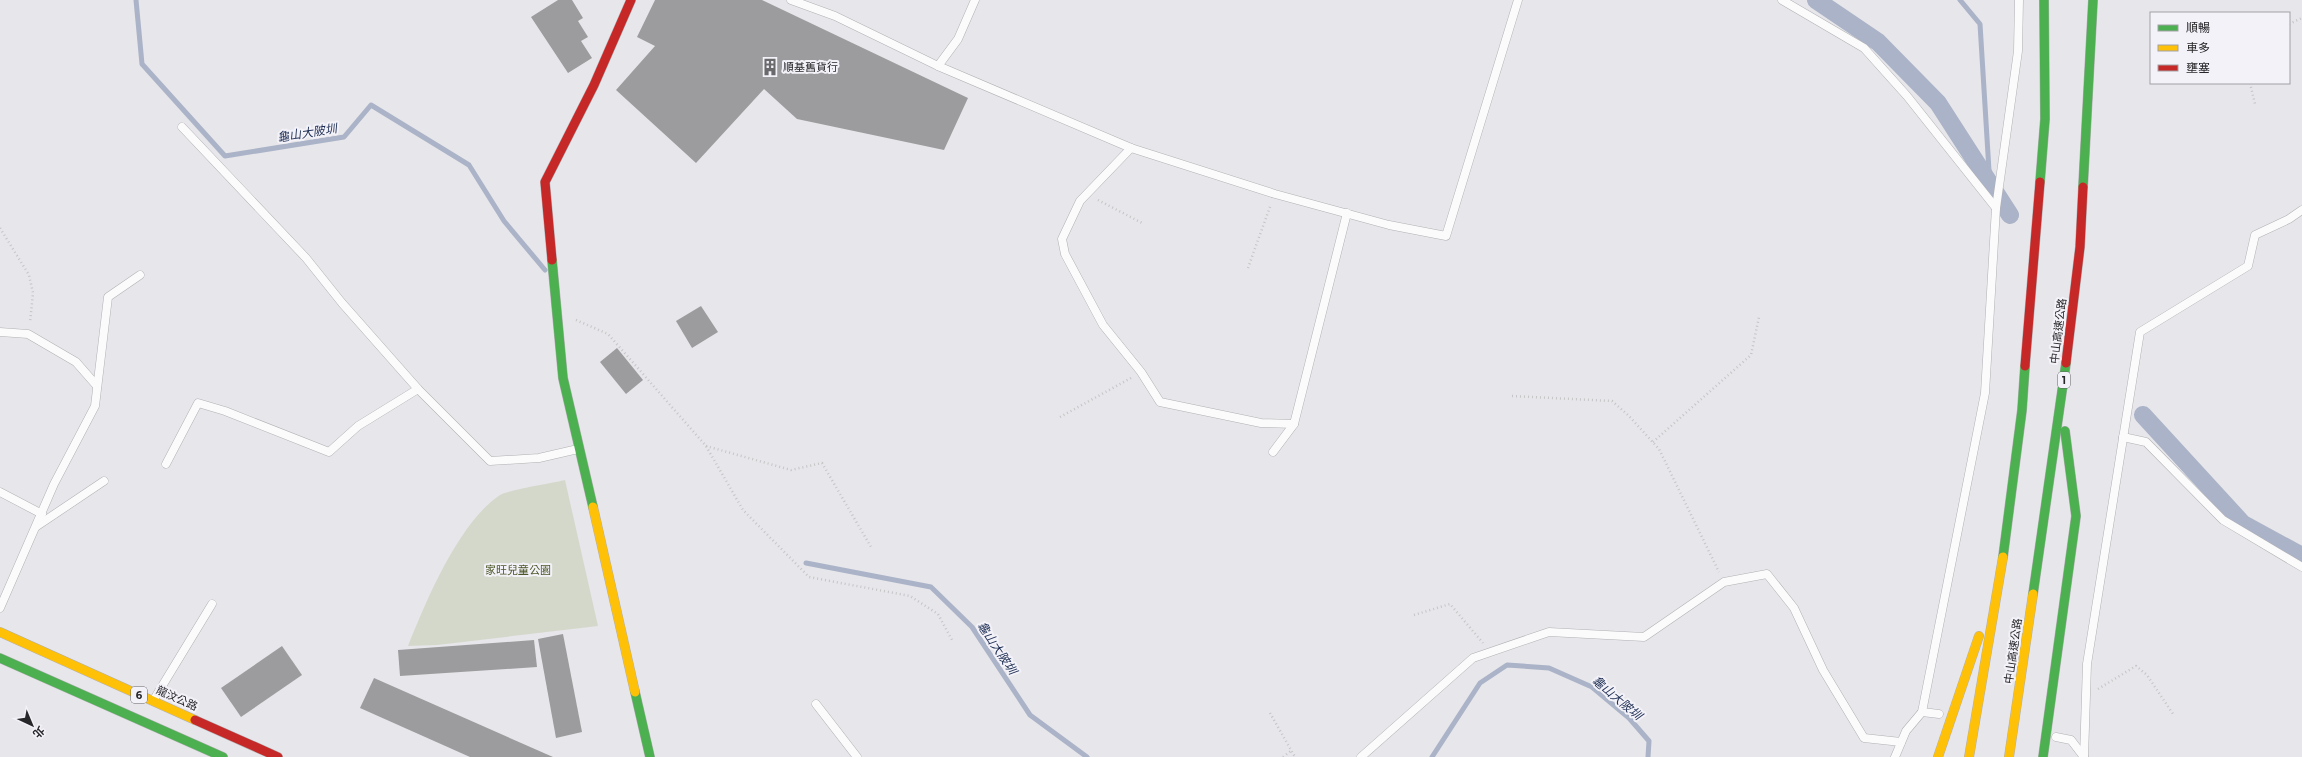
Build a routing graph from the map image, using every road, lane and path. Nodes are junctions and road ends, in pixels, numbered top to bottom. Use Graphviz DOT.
graph roads {
  1 [pos="631,0"];
  2 [pos="791,0"];
  3 [pos="975,0"];
  4 [pos="1518,0"];
  5 [pos="1782,0"];
  6 [pos="2019,0"];
  7 [pos="2044,0"];
  8 [pos="2093,0"];
  9 [pos="2302,18"];
  10 [pos="2290,24"];
  11 [pos="938,66"];
  12 [pos="2250,84"];
  13 [pos="2255,104"];
  14 [pos="182,127"];
  15 [pos="1131,148"];
  16 [pos="1087,194"];
  17 [pos="1275,194"];
  18 [pos="1996,207"];
  19 [pos="2302,210"];
  20 [pos="1347,214"];
  21 [pos="1144,224"];
  22 [pos="0,228"];
  23 [pos="1248,268"];
  24 [pos="140,275"];
  25 [pos="557,312"];
  26 [pos="1759,317"];
  27 [pos="0,332"];
  28 [pos="28,334"];
  29 [pos="1141,372"];
  30 [pos="97,386"];
  31 [pos="418,389"];
  32 [pos="1512,396"];
  33 [pos="2061,404"];
  34 [pos="1060,417"];
  35 [pos="1294,424"];
  36 [pos="2124,437"];
  37 [pos="1653,442"];
  38 [pos="706,446"];
  39 [pos="579,448"];
  40 [pos="1273,452"];
  41 [pos="166,464"];
  42 [pos="104,481"];
  43 [pos="0,492"];
  44 [pos="42,514"];
  45 [pos="36,527"];
  46 [pos="871,547"];
  47 [pos="2002,564"];
  48 [pos="2302,567"];
  49 [pos="1724,582"];
  50 [pos="212,604"];
  51 [pos="0,608"];
  52 [pos="1414,616"];
  53 [pos="0,632"];
  54 [pos="952,640"];
  55 [pos="1491,652"];
  56 [pos="0,658"];
  57 [pos="2086,696"];
  58 [pos="153,701"];
  59 [pos="816,704"];
  60 [pos="1922,712"];
  61 [pos="1270,713"];
  62 [pos="1939,714"];
  63 [pos="2173,714"];
  64 [pos="2056,737"];
  65 [pos="1901,742"];
  66 [pos="259,748"];
  67 [pos="1291,751"];
  68 [pos="223,757"];
  69 [pos="253,757"];
  70 [pos="278,757"];
  71 [pos="650,757"];
  72 [pos="857,757"];
  73 [pos="1283,757"];
  74 [pos="1295,757"];
  75 [pos="1361,757"];
  76 [pos="1895,757"];
  77 [pos="1938,757"];
  78 [pos="1969,757"];
  79 [pos="2009,757"];
  80 [pos="2043,757"];
  81 [pos="2084,757"];
  1 -- 25 [label="main road"];
  2 -- 11 [label="lane"];
  3 -- 11 [label="lane"];
  4 -- 20 [label="lane"];
  5 -- 18 [label="lane"];
  6 -- 18 [label="lane"];
  7 -- 47 [label="main road"];
  8 -- 33 [label="main road, 中山高速公路 / 1"];
  9 -- 10 [label="path"];
  11 -- 15 [label="lane"];
  12 -- 13 [label="path"];
  14 -- 31 [label="lane"];
  15 -- 16 [label="lane"];
  15 -- 17 [label="lane"];
  16 -- 21 [label="path"];
  16 -- 29 [label="lane"];
  17 -- 20 [label="lane"];
  17 -- 23 [label="path"];
  18 -- 60 [label="lane"];
  19 -- 36 [label="lane"];
  20 -- 35 [label="lane"];
  22 -- 28 [label="path"];
  24 -- 30 [label="lane"];
  25 -- 38 [label="path"];
  25 -- 39 [label="main road"];
  26 -- 37 [label="path"];
  27 -- 28 [label="lane"];
  28 -- 30 [label="lane"];
  29 -- 34 [label="path"];
  29 -- 35 [label="lane"];
  30 -- 44 [label="lane"];
  31 -- 39 [label="lane"];
  31 -- 41 [label="lane"];
  32 -- 37 [label="path"];
  33 -- 79 [label="main road, 中山高速公路 / 1"];
  33 -- 80 [label="main road"];
  35 -- 40 [label="lane"];
  36 -- 48 [label="lane"];
  36 -- 57 [label="lane"];
  37 -- 49 [label="path"];
  38 -- 46 [label="path"];
  38 -- 54 [label="path"];
  39 -- 71 [label="main road"];
  42 -- 45 [label="lane"];
  43 -- 44 [label="lane"];
  44 -- 45 [label="lane"];
  45 -- 51 [label="lane"];
  47 -- 77 [label="main road"];
  47 -- 78 [label="main road"];
  49 -- 55 [label="lane"];
  49 -- 65 [label="lane"];
  50 -- 58 [label="lane"];
  52 -- 55 [label="path"];
  53 -- 58 [label="main road, 龍汶公路 / 6"];
  55 -- 75 [label="lane"];
  56 -- 68 [label="main road, 6"];
  57 -- 63 [label="path"];
  57 -- 81 [label="lane"];
  58 -- 66 [label="main road, 龍汶公路 / 6"];
  59 -- 72 [label="lane"];
  60 -- 62 [label="lane"];
  60 -- 65 [label="lane"];
  61 -- 67 [label="path"];
  64 -- 81 [label="lane"];
  65 -- 76 [label="lane"];
  66 -- 69 [label="main road"];
  66 -- 70 [label="main road, 龍汶公路 / 6"];
  67 -- 73 [label="path"];
  67 -- 74 [label="path"];
}
